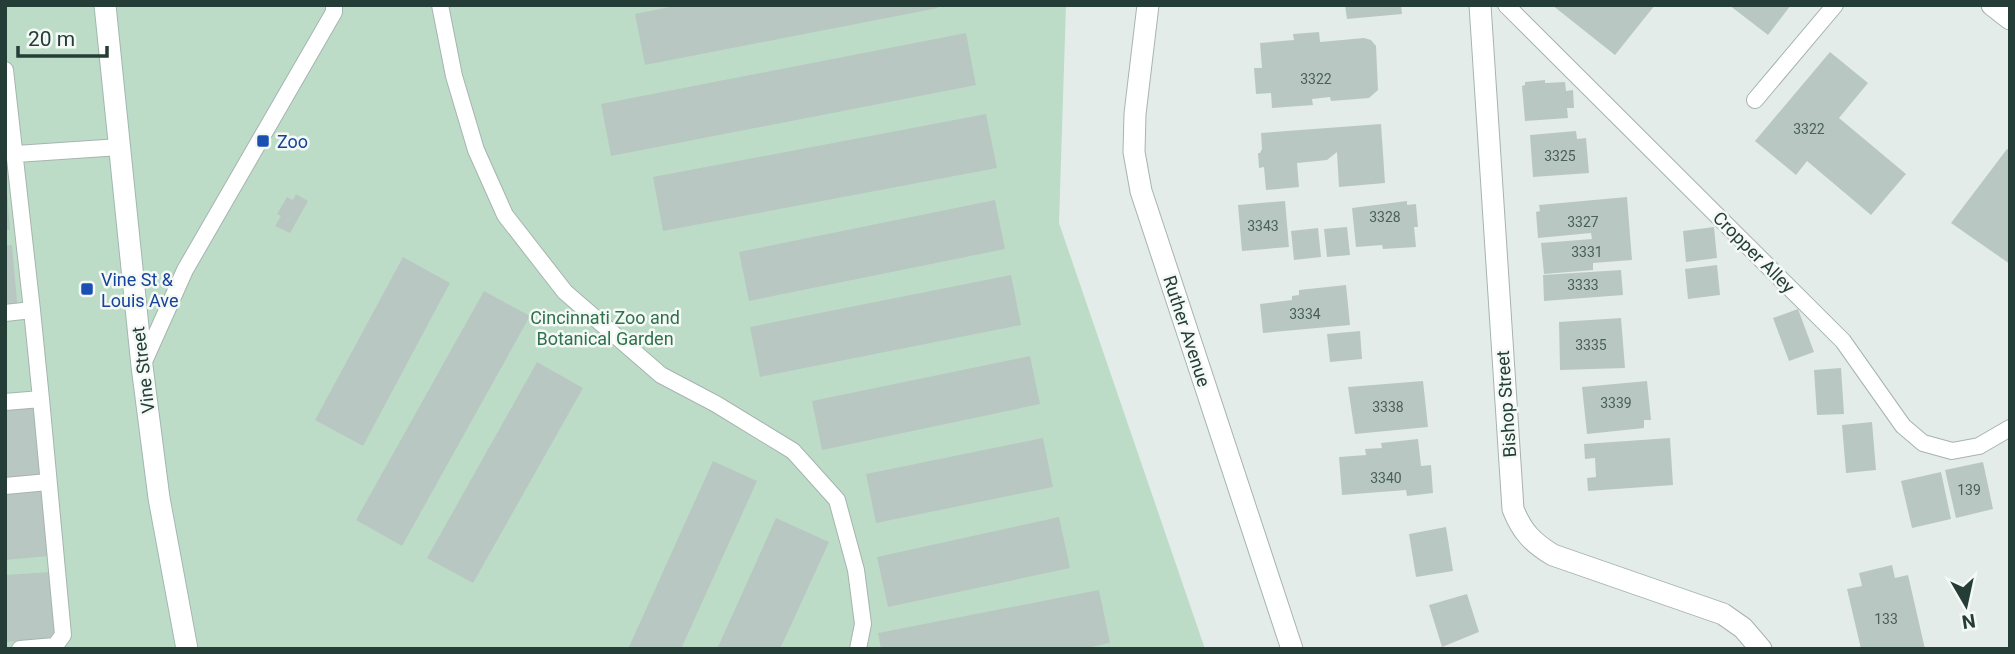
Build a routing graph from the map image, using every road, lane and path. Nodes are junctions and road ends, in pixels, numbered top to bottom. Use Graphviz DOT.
graph roads {
  1 [pos="105,5"];
  2 [pos="334,5"];
  3 [pos="440,5"];
  4 [pos="1148,5"];
  5 [pos="1480,5"];
  6 [pos="1506,5"];
  7 [pos="1835,5"];
  8 [pos="1992,5"];
  9 [pos="2010,19"];
  10 [pos="5,70"];
  11 [pos="1755,100"];
  12 [pos="120,147"];
  13 [pos="16,154"];
  14 [pos="32,310"];
  15 [pos="5,313"];
  16 [pos="142,366"];
  17 [pos="41,399"];
  18 [pos="5,402"];
  19 [pos="2010,428"];
  20 [pos="48,482"];
  21 [pos="5,486"];
  22 [pos="20,649"];
  23 [pos="187,649"];
  24 [pos="858,649"];
  25 [pos="1292,649"];
  26 [pos="1761,649"];
  1 -- 12 [label="street, Vine Street"];
  2 -- 16 [label="lane"];
  3 -- 24 [label="lane"];
  4 -- 25 [label="street, Ruther Avenue"];
  5 -- 26 [label="street, Bishop Street"];
  6 -- 19 [label="lane, Cropper Alley"];
  7 -- 11 [label="lane"];
  8 -- 9 [label="street"];
  10 -- 13 [label="lane"];
  12 -- 13 [label="lane"];
  12 -- 16 [label="street, Vine Street"];
  13 -- 14 [label="lane"];
  14 -- 15 [label="lane"];
  14 -- 17 [label="lane"];
  16 -- 23 [label="street, Vine Street"];
  17 -- 18 [label="lane"];
  17 -- 20 [label="lane"];
  20 -- 21 [label="lane"];
  20 -- 22 [label="lane"];
}
